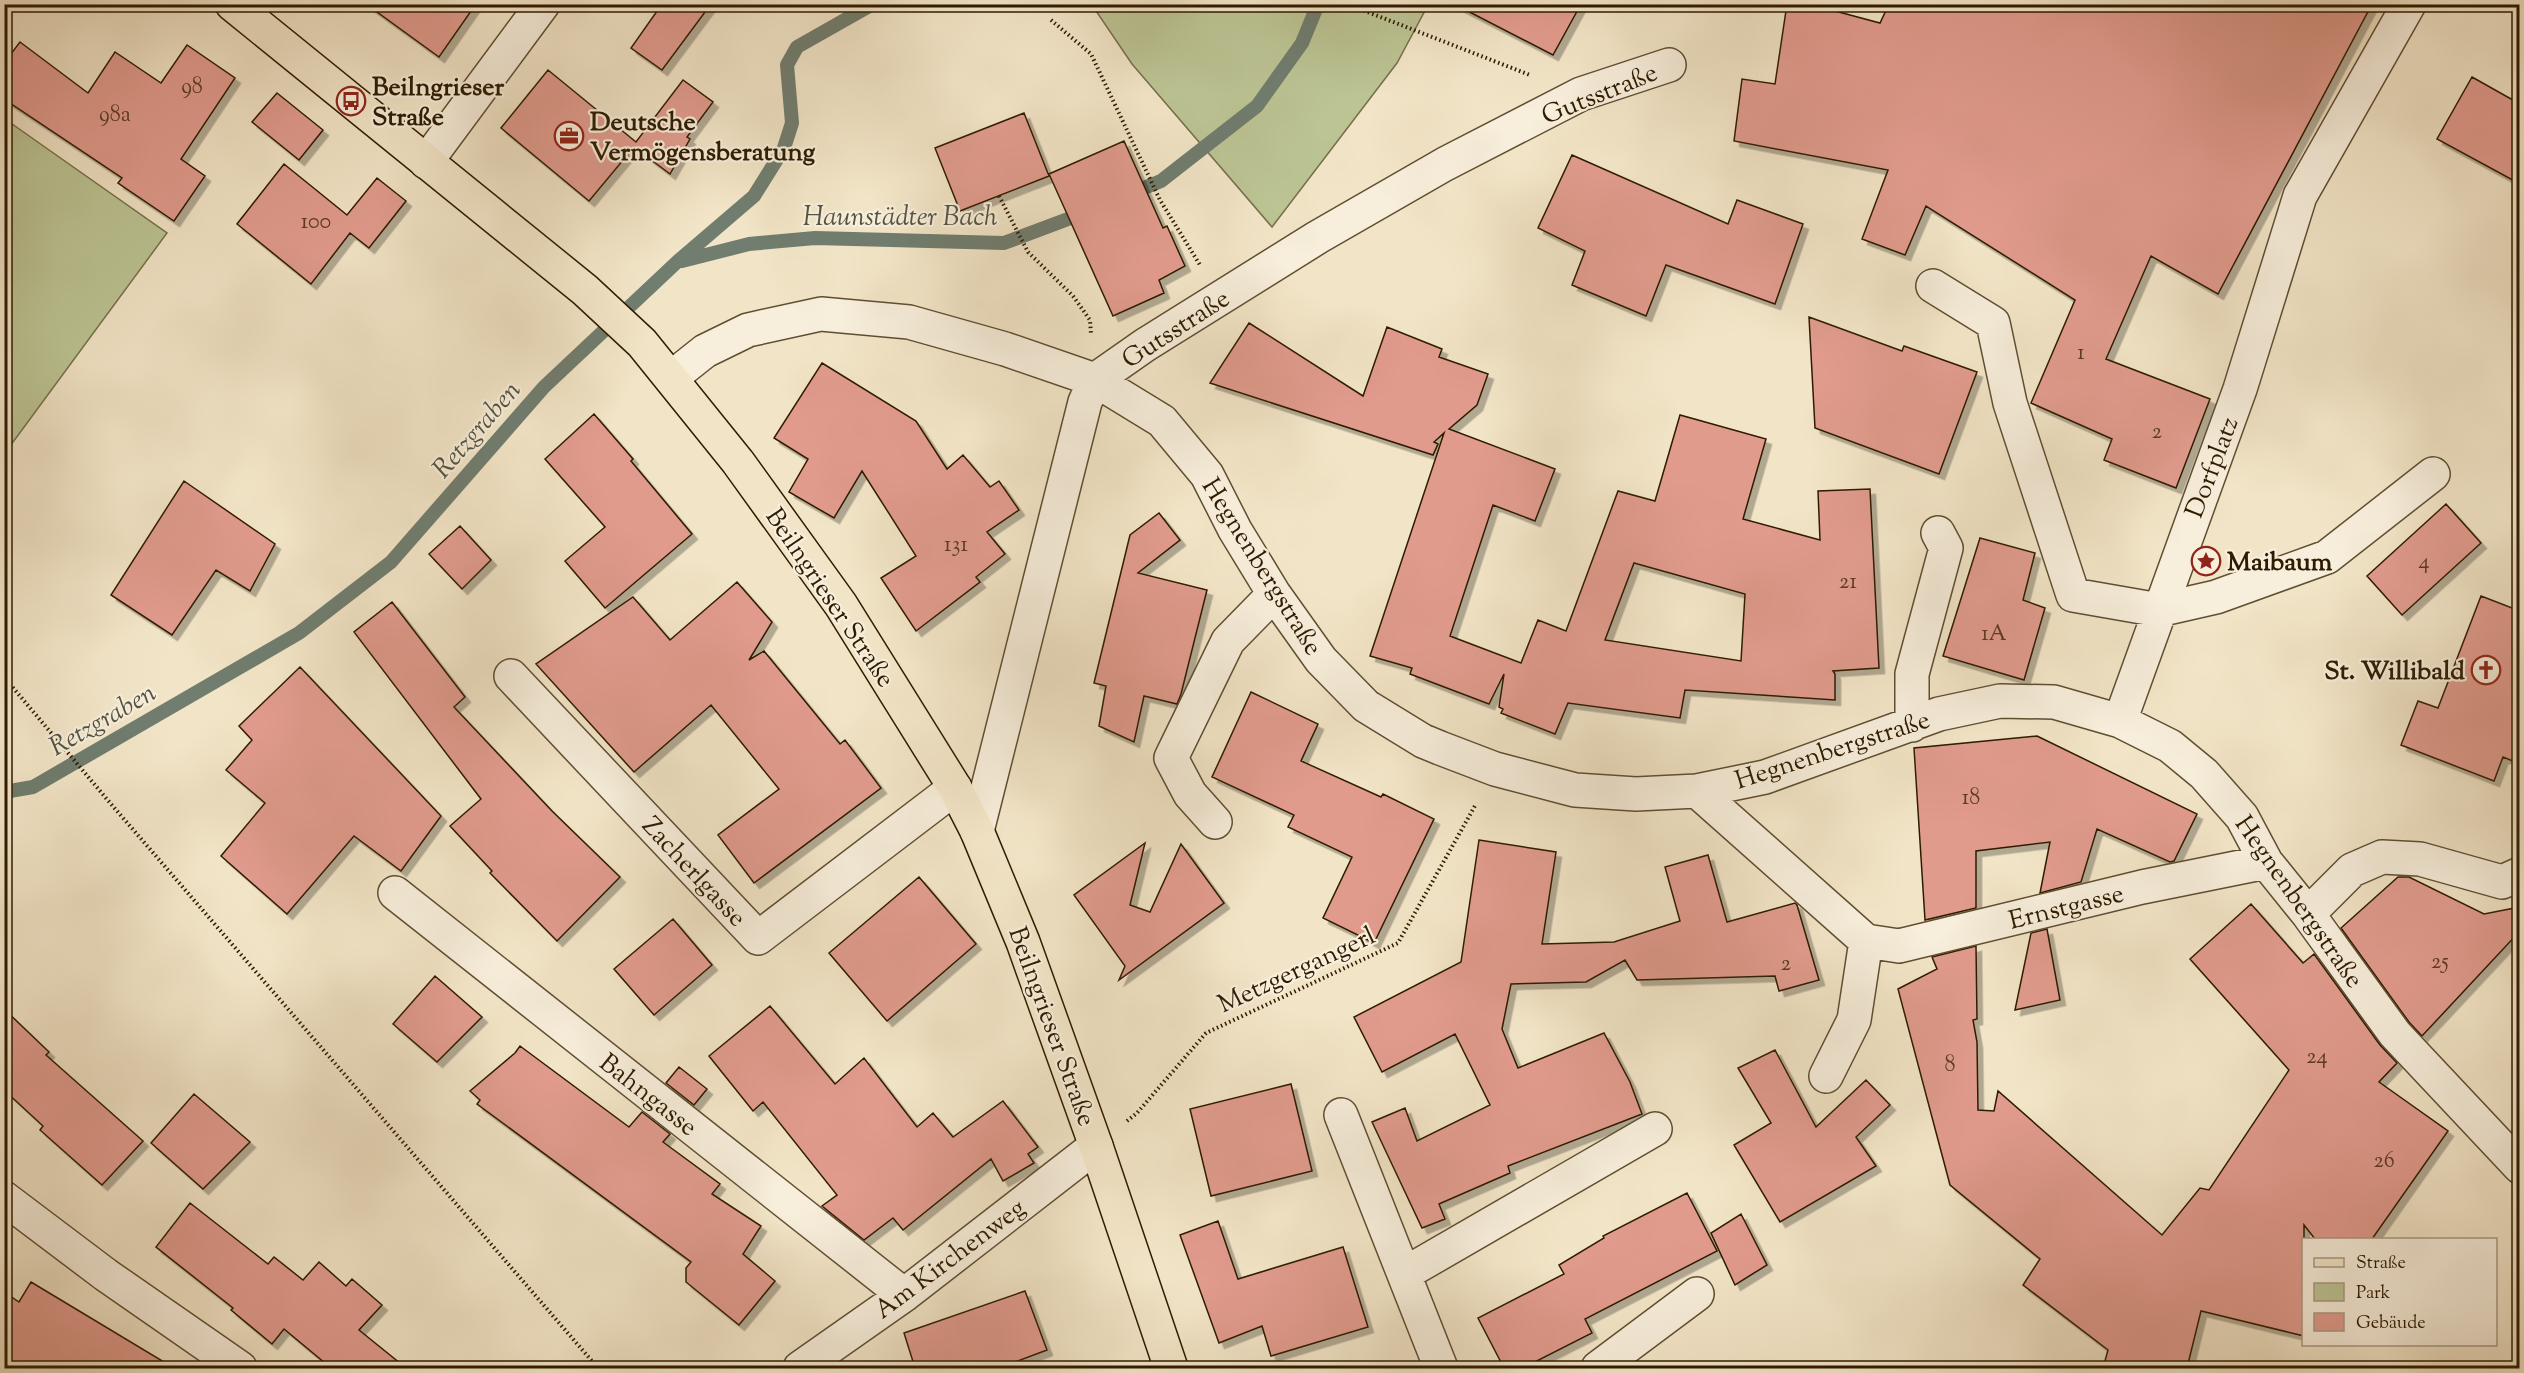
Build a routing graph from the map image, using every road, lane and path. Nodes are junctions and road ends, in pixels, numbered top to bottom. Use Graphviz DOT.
graph roads {
  1 [pos="232,4"];
  2 [pos="543,4"];
  3 [pos="1347,4"];
  4 [pos="2409,4"];
  5 [pos="1050,20"];
  6 [pos="1669,65"];
  7 [pos="1581,94"];
  8 [pos="426,162"];
  9 [pos="999,196"];
  10 [pos="1933,286"];
  11 [pos="1222,297"];
  12 [pos="671,378"];
  13 [pos="1095,380"];
  14 [pos="2433,474"];
  15 [pos="1938,533"];
  16 [pos="1274,594"];
  17 [pos="2159,610"];
  18 [pos="511,676"];
  19 [pos="4,677"];
  20 [pos="2120,721"];
  21 [pos="1912,724"];
  22 [pos="1495,770"];
  23 [pos="955,788"];
  24 [pos="1698,791"];
  25 [pos="1215,822"];
  26 [pos="977,831"];
  27 [pos="2266,862"];
  28 [pos="2520,874"];
  29 [pos="395,893"];
  30 [pos="2308,914"];
  31 [pos="1866,941"];
  32 [pos="1826,1076"];
  33 [pos="1341,1115"];
  34 [pos="1655,1128"];
  35 [pos="1096,1146"];
  36 [pos="2520,1167"];
  37 [pos="4,1198"];
  38 [pos="1404,1274"];
  39 [pos="1697,1294"];
  40 [pos="904,1295"];
  41 [pos="240,1368"];
  42 [pos="598,1368"];
  43 [pos="800,1368"];
  44 [pos="1171,1368"];
  45 [pos="1441,1368"];
  46 [pos="1598,1368"];
  1 -- 8 [label="main road, Beilngrieser Straße"];
  2 -- 8 [label="street"];
  3 -- 7 [label="path"];
  4 -- 17 [label="street, Dorfplatz"];
  5 -- 11 [label="path"];
  6 -- 7 [label="street, Gutsstraße"];
  7 -- 11 [label="street, Gutsstraße"];
  8 -- 12 [label="main road, Beilngrieser Straße"];
  9 -- 13 [label="path"];
  10 -- 17 [label="street"];
  11 -- 13 [label="street, Gutsstraße"];
  12 -- 13 [label="street, Hegnenbergstraße"];
  12 -- 23 [label="main road, Beilngrieser Straße"];
  13 -- 16 [label="street, Hegnenbergstraße"];
  13 -- 26 [label="street, Gutsstraße"];
  14 -- 17 [label="street"];
  15 -- 21 [label="street"];
  16 -- 22 [label="street, Hegnenbergstraße"];
  16 -- 25 [label="street"];
  17 -- 20 [label="street, Dorfplatz"];
  18 -- 23 [label="street, Zacherlgasse"];
  19 -- 42 [label="path"];
  20 -- 21 [label="street, Hegnenbergstraße"];
  20 -- 27 [label="street, Hegnenbergstraße"];
  21 -- 24 [label="street, Hegnenbergstraße"];
  22 -- 24 [label="street, Hegnenbergstraße"];
  22 -- 35 [label="path, Metzgergangerl"];
  23 -- 26 [label="main road, Beilngrieser Straße"];
  24 -- 31 [label="street"];
  26 -- 35 [label="main road, Beilngrieser Straße"];
  27 -- 30 [label="street, Hegnenbergstraße"];
  27 -- 31 [label="street, Ernstgasse"];
  28 -- 30 [label="street"];
  29 -- 40 [label="street, Bahngasse"];
  30 -- 36 [label="street, Hegnenbergstraße"];
  31 -- 32 [label="street"];
  33 -- 38 [label="street"];
  34 -- 38 [label="street"];
  35 -- 40 [label="street, Am Kirchenweg"];
  35 -- 44 [label="main road, Beilngrieser Straße"];
  37 -- 41 [label="street"];
  38 -- 45 [label="street"];
  39 -- 46 [label="street"];
  40 -- 43 [label="street, Am Kirchenweg"];
}
